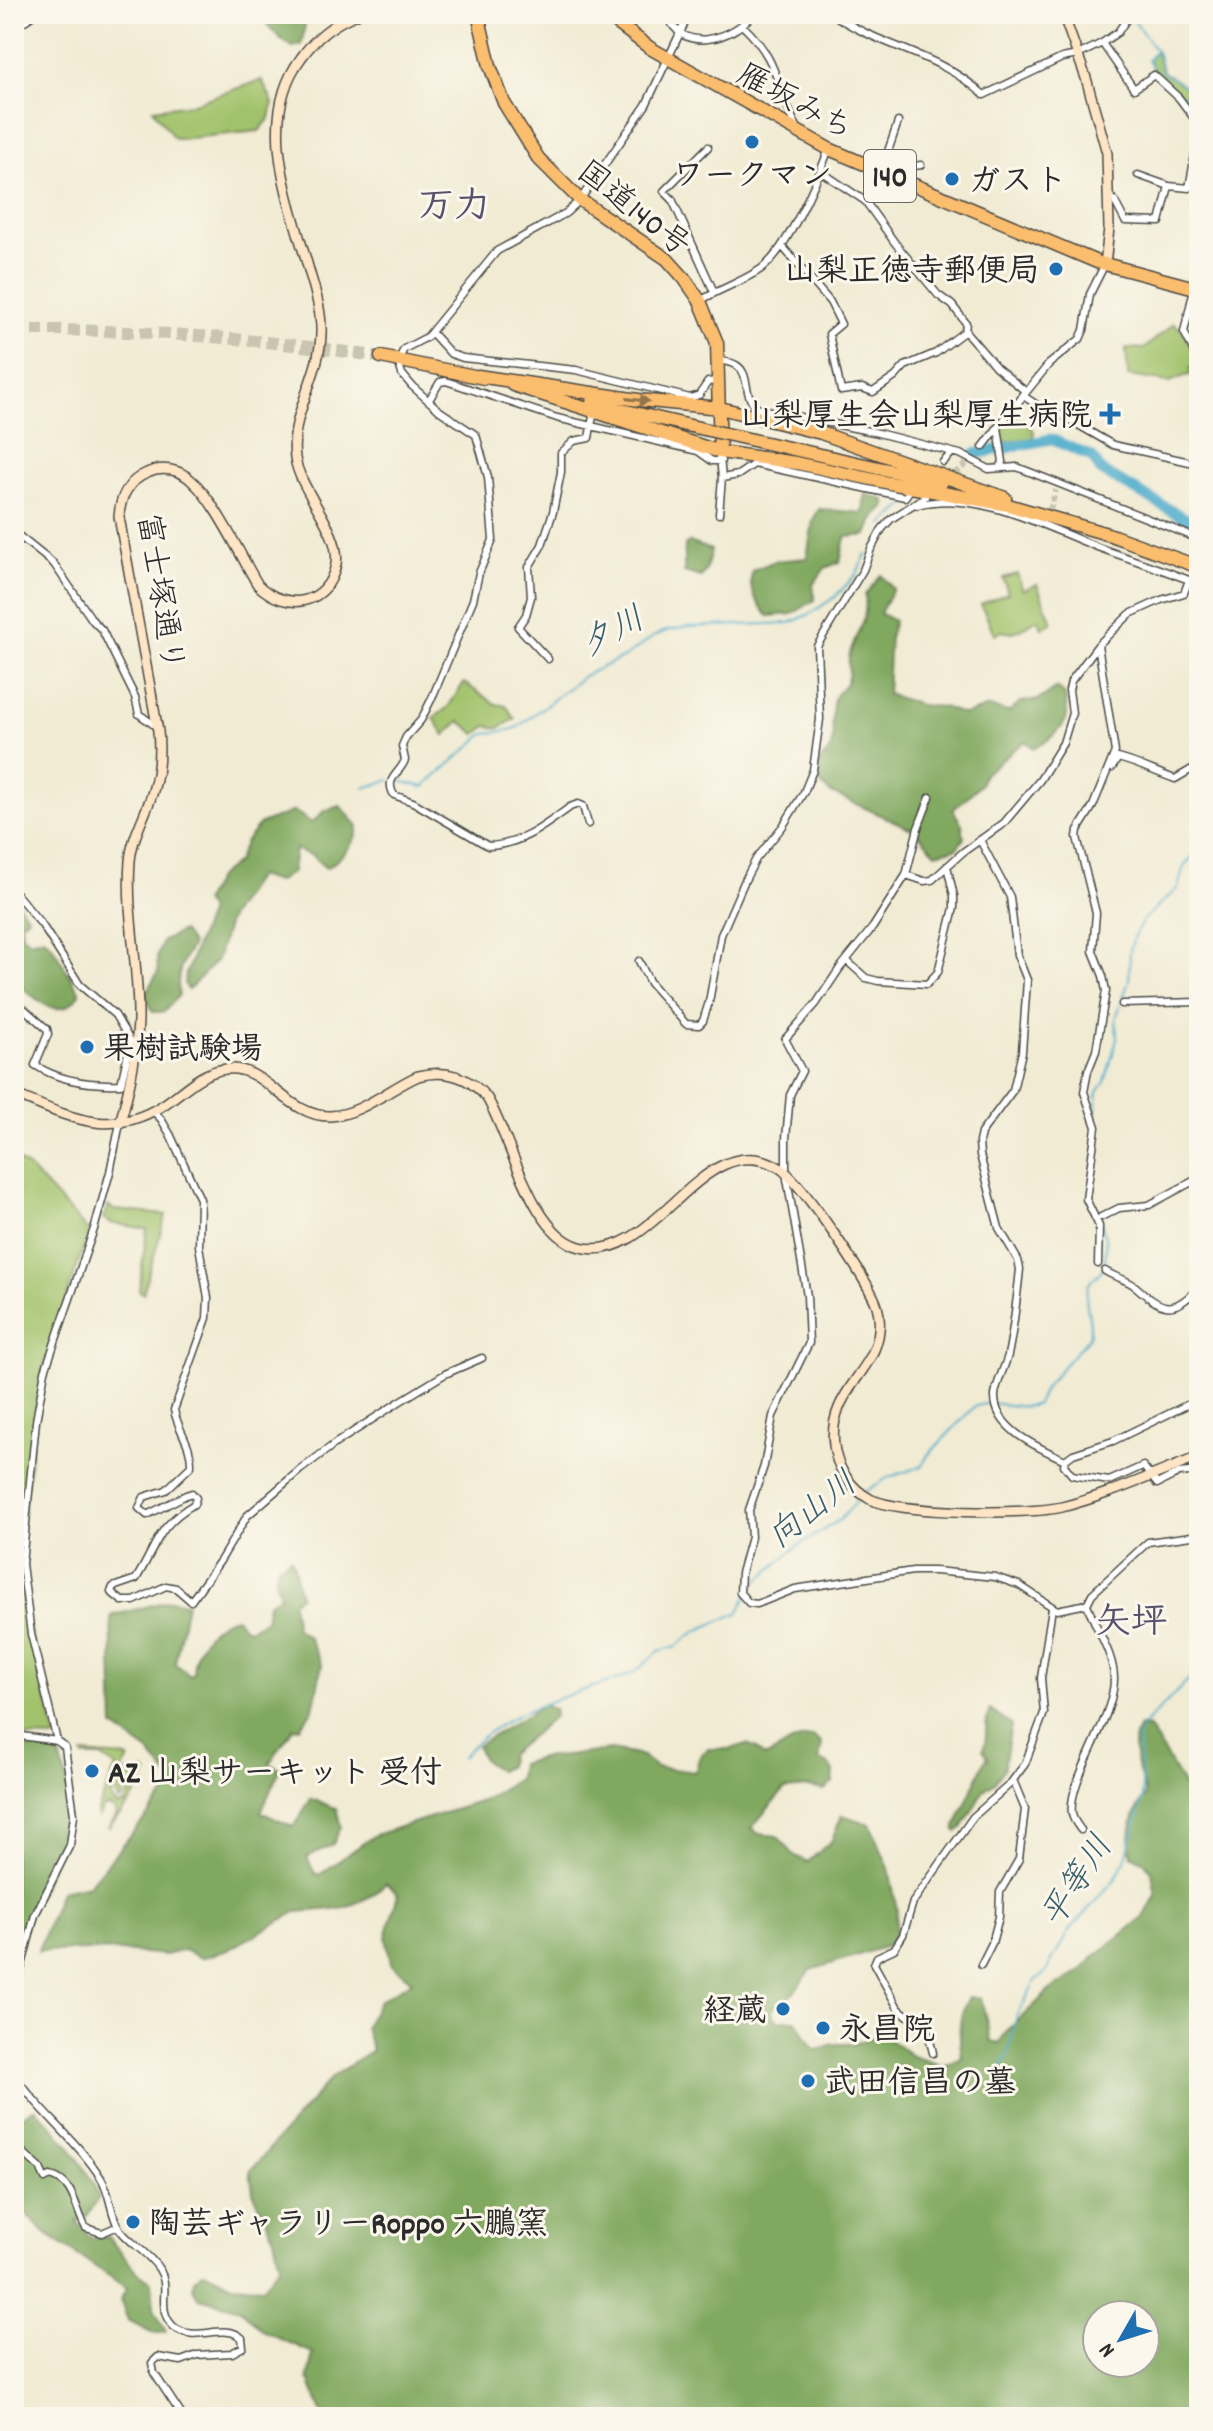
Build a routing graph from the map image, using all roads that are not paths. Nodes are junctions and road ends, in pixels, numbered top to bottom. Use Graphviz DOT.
graph roads {
  1 [pos="35,14"];
  2 [pos="357,14"];
  3 [pos="478,14"];
  4 [pos="605,14"];
  5 [pos="667,14"];
  6 [pos="689,14"];
  7 [pos="753,14"];
  8 [pos="833,14"];
  9 [pos="1063,14"];
  10 [pos="1130,14"];
  11 [pos="743,26"];
  12 [pos="14,28"];
  13 [pos="680,36"];
  14 [pos="1102,43"];
  15 [pos="1078,55"];
  16 [pos="669,59"];
  17 [pos="898,122"];
  18 [pos="1199,125"];
  19 [pos="801,135"];
  20 [pos="708,147"];
  21 [pos="829,149"];
  22 [pos="1199,149"];
  23 [pos="921,165"];
  24 [pos="882,169"];
  25 [pos="820,171"];
  26 [pos="1138,175"];
  27 [pos="1169,186"];
  28 [pos="1109,195"];
  29 [pos="580,200"];
  30 [pos="782,246"];
  31 [pos="1105,265"];
  32 [pos="1197,288"];
  33 [pos="714,292"];
  34 [pos="700,301"];
  35 [pos="965,331"];
  36 [pos="431,332"];
  37 [pos="401,355"];
  38 [pos="381,357"];
  39 [pos="717,360"];
  40 [pos="1199,361"];
  41 [pos="399,364"];
  42 [pos="478,376"];
  43 [pos="719,380"];
  44 [pos="513,385"];
  45 [pos="1024,393"];
  46 [pos="429,400"];
  47 [pos="720,408"];
  48 [pos="593,416"];
  49 [pos="591,426"];
  50 [pos="998,427"];
  51 [pos="874,432"];
  52 [pos="873,442"];
  53 [pos="983,447"];
  54 [pos="956,454"];
  55 [pos="720,456"];
  56 [pos="943,462"];
  57 [pos="1199,464"];
  58 [pos="1000,467"];
  59 [pos="722,478"];
  60 [pos="910,490"];
  61 [pos="925,497"];
  62 [pos="1016,502"];
  63 [pos="909,507"];
  64 [pos="719,514"];
  65 [pos="14,532"];
  66 [pos="1114,536"];
  67 [pos="1199,539"];
  68 [pos="1199,567"];
  69 [pos="1189,580"];
  70 [pos="1199,584"];
  71 [pos="1098,645"];
  72 [pos="548,659"];
  73 [pos="157,727"];
  74 [pos="1199,765"];
  75 [pos="1109,767"];
  76 [pos="930,797"];
  77 [pos="588,824"];
  78 [pos="980,840"];
  79 [pos="947,866"];
  80 [pos="906,875"];
  81 [pos="14,891"];
  82 [pos="639,961"];
  83 [pos="847,961"];
  84 [pos="14,1000"];
  85 [pos="1199,1002"];
  86 [pos="1122,1004"];
  87 [pos="133,1044"];
  88 [pos="14,1094"];
  89 [pos="154,1112"];
  90 [pos="120,1123"];
  91 [pos="786,1173"];
  92 [pos="1199,1178"];
  93 [pos="1101,1217"];
  94 [pos="1098,1264"];
  95 [pos="1105,1271"];
  96 [pos="1199,1287"];
  97 [pos="482,1358"];
  98 [pos="1199,1399"];
  99 [pos="1199,1457"];
  100 [pos="1065,1460"];
  101 [pos="1199,1471"];
  102 [pos="1151,1475"];
  103 [pos="1199,1535"];
  104 [pos="1087,1604"];
  105 [pos="1052,1608"];
  106 [pos="14,1735"];
  107 [pos="57,1741"];
  108 [pos="1013,1780"];
  109 [pos="1081,1830"];
  110 [pos="981,1965"];
  111 [pos="14,1996"];
  112 [pos="933,2053"];
  113 [pos="14,2075"];
  114 [pos="14,2144"];
  115 [pos="118,2226"];
  116 [pos="183,2417"];
  1 -- 12 [label="street"];
  2 -- 73 [label="street, 富士塚通り"];
  3 -- 29 [label="highway, 国道140号"];
  4 -- 16 [label="highway, 雁坂みち / 140"];
  5 -- 13 [label="street"];
  6 -- 13 [label="street"];
  7 -- 11 [label="street"];
  8 -- 15 [label="street"];
  9 -- 15 [label="street"];
  10 -- 14 [label="street"];
  11 -- 13 [label="street"];
  11 -- 19 [label="street"];
  13 -- 16 [label="street"];
  14 -- 15 [label="street"];
  14 -- 18 [label="street"];
  15 -- 28 [label="street"];
  16 -- 19 [label="highway, 雁坂みち / 140"];
  16 -- 29 [label="street"];
  17 -- 24 [label="street"];
  19 -- 21 [label="highway, 雁坂みち / 140"];
  20 -- 33 [label="street"];
  21 -- 24 [label="highway, 雁坂みち / 140"];
  21 -- 25 [label="street"];
  22 -- 27 [label="street"];
  23 -- 24 [label="street"];
  24 -- 31 [label="highway, 雁坂みち / 140"];
  25 -- 30 [label="street"];
  25 -- 35 [label="street"];
  26 -- 27 [label="street"];
  27 -- 28 [label="street"];
  28 -- 31 [label="street"];
  29 -- 34 [label="highway, 国道140号"];
  29 -- 36 [label="street"];
  30 -- 33 [label="street"];
  30 -- 35 [label="street"];
  31 -- 32 [label="highway, 雁坂みち / 140"];
  31 -- 45 [label="street"];
  32 -- 40 [label="street"];
  33 -- 34 [label="street"];
  34 -- 39 [label="highway, 国道140号"];
  35 -- 45 [label="street"];
  36 -- 37 [label="street"];
  36 -- 43 [label="street"];
  38 -- 42 [label="highway"];
  39 -- 43 [label="highway, 国道140号"];
  39 -- 51 [label="street"];
  41 -- 46 [label="street"];
  42 -- 44 [label="highway"];
  42 -- 47 [label="highway, one-way"];
  43 -- 47 [label="highway, 国道140号"];
  44 -- 55 [label="highway"];
  44 -- 62 [label="highway, bridge"];
  45 -- 50 [label="street"];
  45 -- 57 [label="street"];
  46 -- 49 [label="street"];
  46 -- 77 [label="street"];
  47 -- 55 [label="highway, 国道140号"];
  47 -- 62 [label="highway"];
  48 -- 49 [label="street"];
  49 -- 55 [label="street"];
  49 -- 72 [label="street"];
  50 -- 53 [label="street"];
  50 -- 58 [label="street"];
  51 -- 52 [label="street"];
  51 -- 54 [label="street"];
  54 -- 56 [label="street"];
  54 -- 58 [label="street"];
  55 -- 59 [label="street"];
  55 -- 66 [label="highway"];
  58 -- 67 [label="street"];
  59 -- 60 [label="street"];
  59 -- 64 [label="street"];
  61 -- 63 [label="street"];
  62 -- 66 [label="highway"];
  63 -- 69 [label="street"];
  63 -- 82 [label="street"];
  65 -- 73 [label="street"];
  66 -- 68 [label="highway"];
  69 -- 70 [label="street"];
  69 -- 71 [label="street"];
  71 -- 75 [label="street"];
  71 -- 78 [label="street"];
  73 -- 87 [label="street, 富士塚通り"];
  74 -- 75 [label="street"];
  75 -- 94 [label="street"];
  76 -- 80 [label="street"];
  78 -- 79 [label="street"];
  78 -- 100 [label="street"];
  79 -- 80 [label="street"];
  79 -- 83 [label="street"];
  80 -- 83 [label="street"];
  81 -- 87 [label="street"];
  83 -- 91 [label="street"];
  84 -- 87 [label="street"];
  85 -- 86 [label="street"];
  87 -- 90 [label="street, 富士塚通り"];
  88 -- 90 [label="street"];
  89 -- 90 [label="street"];
  89 -- 91 [label="street"];
  89 -- 97 [label="street"];
  90 -- 107 [label="street"];
  91 -- 102 [label="street"];
  91 -- 105 [label="street"];
  92 -- 93 [label="street"];
  95 -- 96 [label="street"];
  98 -- 100 [label="street"];
  99 -- 102 [label="street"];
  100 -- 102 [label="street"];
  101 -- 102 [label="street"];
  103 -- 104 [label="street"];
  104 -- 105 [label="street"];
  104 -- 109 [label="street"];
  105 -- 108 [label="street"];
  106 -- 107 [label="street"];
  107 -- 111 [label="street"];
  108 -- 110 [label="street"];
  108 -- 112 [label="street"];
  113 -- 115 [label="street"];
  114 -- 115 [label="street"];
  115 -- 116 [label="street"];
}
